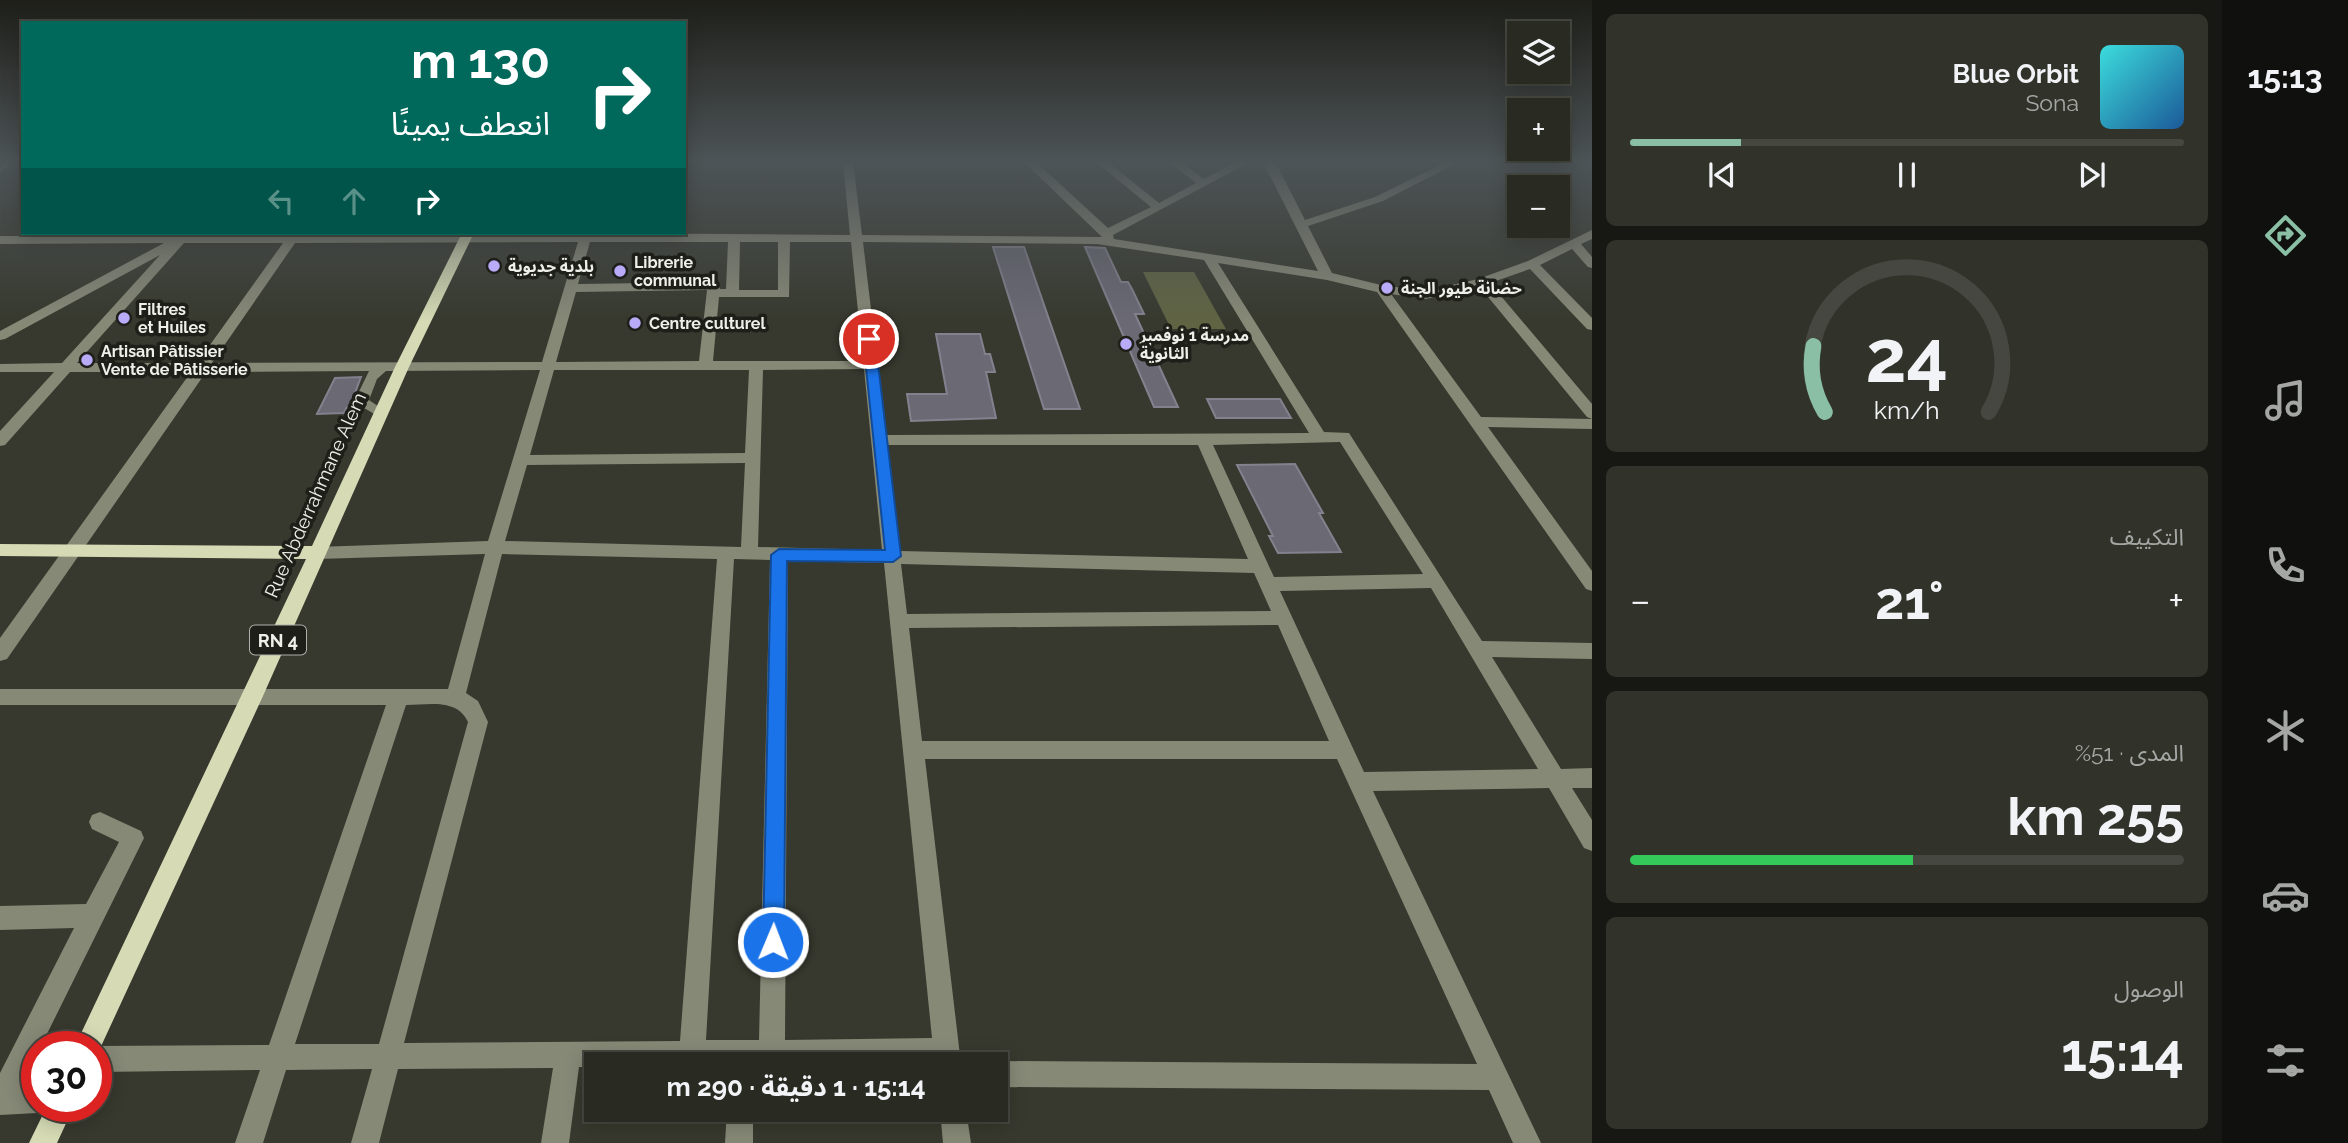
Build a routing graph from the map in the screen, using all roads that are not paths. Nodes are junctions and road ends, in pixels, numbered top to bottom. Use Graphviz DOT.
graph roads {
  1 [pos="854,215"];
  2 [pos="1084,215"];
  3 [pos="1145,215"];
  4 [pos="1296,215"];
  5 [pos="1334,215"];
  6 [pos="1300,224"];
  7 [pos="1592,234"];
  8 [pos="185,236"];
  9 [pos="294,236"];
  10 [pos="466,236"];
  11 [pos="586,236"];
  12 [pos="784,238"];
  13 [pos="1108,238"];
  14 [pos="734,239"];
  15 [pos="857,239"];
  16 [pos="0,240"];
  17 [pos="1573,243"];
  18 [pos="1208,257"];
  19 [pos="1532,264"];
  20 [pos="1592,264"];
  21 [pos="1327,275"];
  22 [pos="1482,282"];
  23 [pos="571,288"];
  24 [pos="1381,289"];
  25 [pos="713,293"];
  26 [pos="732,293"];
  27 [pos="1592,326"];
  28 [pos="0,336"];
  29 [pos="706,365"];
  30 [pos="756,365"];
  31 [pos="872,365"];
  32 [pos="67,367"];
  33 [pos="382,367"];
  34 [pos="402,367"];
  35 [pos="549,367"];
  36 [pos="0,368"];
  37 [pos="200,368"];
  38 [pos="381,413"];
  39 [pos="1592,414"];
  40 [pos="1474,422"];
  41 [pos="1592,424"];
  42 [pos="1319,438"];
  43 [pos="880,440"];
  44 [pos="1203,440"];
  45 [pos="0,441"];
  46 [pos="752,458"];
  47 [pos="522,460"];
  48 [pos="495,547"];
  49 [pos="0,550"];
  50 [pos="73,552"];
  51 [pos="317,553"];
  52 [pos="726,554"];
  53 [pos="748,555"];
  54 [pos="779,555"];
  55 [pos="893,556"];
  56 [pos="1264,575"];
  57 [pos="1436,581"];
  58 [pos="1592,584"];
  59 [pos="1284,618"];
  60 [pos="900,621"];
  61 [pos="1477,649"];
  62 [pos="1592,651"];
  63 [pos="0,653"];
  64 [pos="253,696"];
  65 [pos="0,697"];
  66 [pos="398,697"];
  67 [pos="455,697"];
  68 [pos="912,750"];
  69 [pos="1343,750"];
  70 [pos="1555,778"];
  71 [pos="1592,778"];
  72 [pos="1358,782"];
  73 [pos="100,822"];
  74 [pos="1592,840"];
  75 [pos="93,916"];
  76 [pos="0,918"];
  77 [pos="95,1031"];
  78 [pos="692,1052"];
  79 [pos="772,1052"];
  80 [pos="946,1052"];
  81 [pos="568,1054"];
  82 [pos="584,1054"];
  83 [pos="388,1056"];
  84 [pos="278,1057"];
  85 [pos="112,1059"];
  86 [pos="1008,1073"];
  87 [pos="1494,1077"];
  88 [pos="21,1101"];
  89 [pos="0,1102"];
  90 [pos="53,1122"];
  91 [pos="740,1122"];
  92 [pos="954,1122"];
  93 [pos="43,1143"];
  94 [pos="249,1143"];
  95 [pos="365,1143"];
  96 [pos="555,1143"];
  97 [pos="739,1143"];
  98 [pos="957,1143"];
  99 [pos="1527,1143"];
  1 -- 15 [label="street"];
  2 -- 13 [label="street"];
  3 -- 13 [label="street"];
  4 -- 6 [label="street"];
  5 -- 6 [label="street"];
  6 -- 21 [label="street"];
  7 -- 17 [label="street"];
  8 -- 9 [label="street"];
  8 -- 16 [label="street"];
  8 -- 28 [label="street"];
  8 -- 32 [label="street"];
  9 -- 10 [label="street"];
  9 -- 37 [label="street"];
  10 -- 11 [label="street"];
  10 -- 34 [label="main road, Rue Abderrahmane Alem / RN 4"];
  11 -- 14 [label="street"];
  11 -- 23 [label="street"];
  12 -- 14 [label="street"];
  12 -- 15 [label="street"];
  12 -- 26 [label="street"];
  13 -- 15 [label="street"];
  13 -- 18 [label="street"];
  14 -- 26 [label="street"];
  15 -- 31 [label="street"];
  17 -- 19 [label="street"];
  17 -- 20 [label="street"];
  18 -- 21 [label="street"];
  18 -- 42 [label="street"];
  19 -- 22 [label="street"];
  19 -- 27 [label="street"];
  21 -- 24 [label="street"];
  22 -- 24 [label="street"];
  22 -- 39 [label="street"];
  23 -- 25 [label="street"];
  23 -- 35 [label="street"];
  24 -- 40 [label="street"];
  25 -- 26 [label="street"];
  25 -- 29 [label="street"];
  29 -- 30 [label="street"];
  29 -- 35 [label="street"];
  30 -- 31 [label="street"];
  30 -- 46 [label="street"];
  31 -- 43 [label="street"];
  32 -- 36 [label="street"];
  32 -- 37 [label="street"];
  32 -- 45 [label="street"];
  33 -- 34 [label="street"];
  33 -- 37 [label="street"];
  33 -- 38 [label="street"];
  34 -- 35 [label="street"];
  34 -- 38 [label="main road, Rue Abderrahmane Alem / RN 4"];
  35 -- 47 [label="street"];
  37 -- 50 [label="street"];
  38 -- 51 [label="main road, Rue Abderrahmane Alem / RN 4"];
  40 -- 41 [label="street"];
  40 -- 58 [label="street"];
  42 -- 44 [label="street"];
  42 -- 57 [label="street"];
  43 -- 44 [label="street"];
  43 -- 55 [label="street"];
  44 -- 56 [label="street"];
  46 -- 47 [label="street"];
  46 -- 53 [label="street"];
  47 -- 48 [label="street"];
  48 -- 51 [label="street"];
  48 -- 52 [label="street"];
  48 -- 67 [label="street"];
  49 -- 50 [label="main road"];
  50 -- 51 [label="main road"];
  50 -- 63 [label="street"];
  51 -- 64 [label="main road, Rue Abderrahmane Alem / RN 4"];
  52 -- 53 [label="street"];
  52 -- 78 [label="street"];
  53 -- 54 [label="street"];
  54 -- 55 [label="street"];
  54 -- 79 [label="street"];
  55 -- 56 [label="street"];
  55 -- 60 [label="street"];
  56 -- 57 [label="street"];
  56 -- 59 [label="street"];
  57 -- 61 [label="street"];
  59 -- 60 [label="street"];
  59 -- 69 [label="street"];
  60 -- 68 [label="street"];
  61 -- 62 [label="street"];
  61 -- 70 [label="street"];
  64 -- 65 [label="street"];
  64 -- 66 [label="street"];
  64 -- 77 [label="main road, Rue Abderrahmane Alem / RN 4"];
  66 -- 67 [label="street"];
  66 -- 84 [label="street"];
  67 -- 83 [label="street"];
  68 -- 69 [label="street"];
  68 -- 80 [label="street"];
  69 -- 72 [label="street"];
  70 -- 71 [label="street"];
  70 -- 72 [label="street"];
  70 -- 74 [label="street"];
  72 -- 87 [label="street"];
  73 -- 75 [label="street"];
  75 -- 76 [label="street"];
  75 -- 89 [label="street"];
  81 -- 82 [label="street"];
  81 -- 83 [label="street"];
  81 -- 96 [label="street"];
  83 -- 84 [label="street"];
  83 -- 95 [label="street"];
  84 -- 85 [label="street"];
  84 -- 94 [label="street"];
  86 -- 87 [label="street"];
  87 -- 99 [label="street"];
  88 -- 89 [label="street"];
  90 -- 93 [label="main road"];
  91 -- 97 [label="street"];
  92 -- 98 [label="street"];
}
